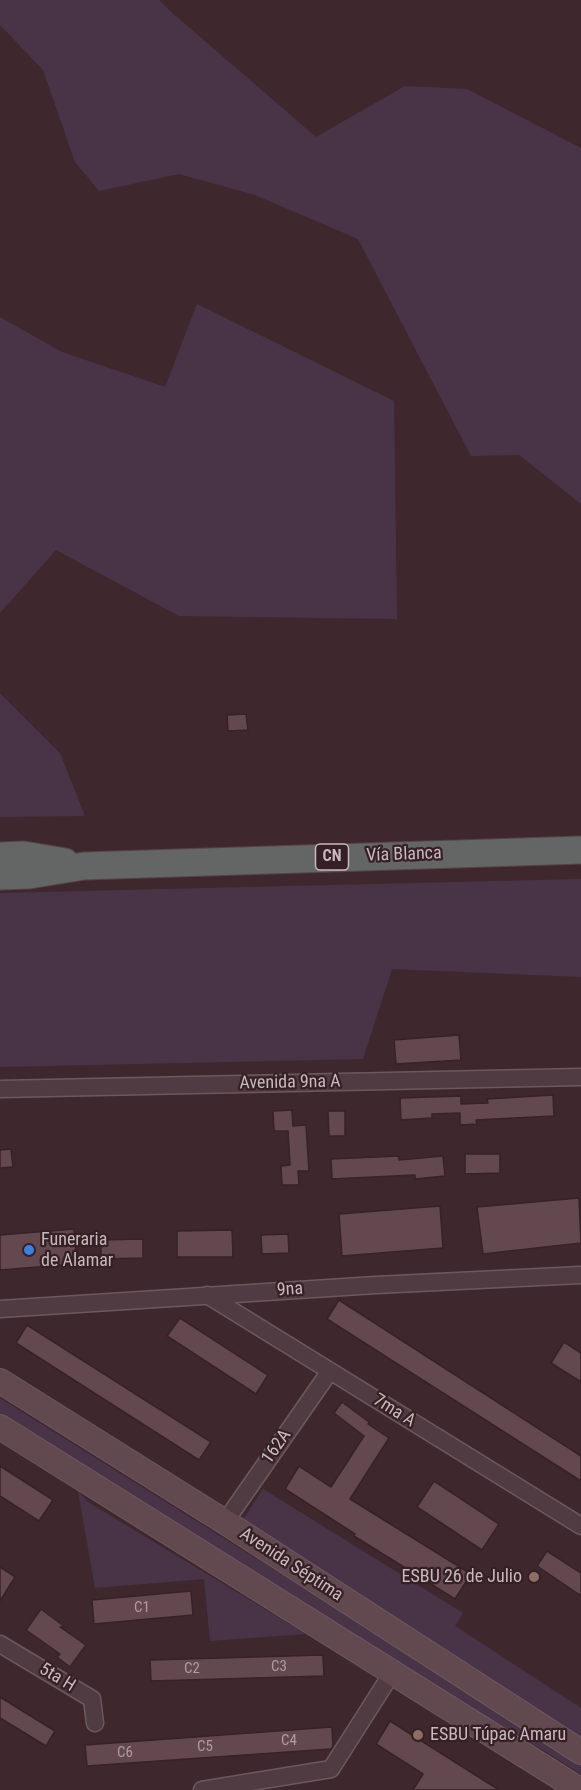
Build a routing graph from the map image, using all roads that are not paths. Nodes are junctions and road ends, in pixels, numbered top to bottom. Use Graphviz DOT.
graph roads {
  1 [pos="581,850"];
  2 [pos="0,856"];
  3 [pos="84,866"];
  4 [pos="0,876"];
  5 [pos="581,1077"];
  6 [pos="0,1089"];
  7 [pos="579,1280"];
  8 [pos="207,1295"];
  9 [pos="0,1309"];
  10 [pos="330,1371"];
  11 [pos="0,1381"];
  12 [pos="0,1427"];
  13 [pos="225,1522"];
  14 [pos="581,1526"];
  15 [pos="0,1644"];
  16 [pos="392,1673"];
  17 [pos="95,1723"];
  18 [pos="581,1752"];
  19 [pos="202,1790"];
  20 [pos="580,1790"];
  1 -- 3 [label="highway, Vía Blanca / CN"];
  2 -- 3 [label="highway, Vía Blanca / CN"];
  3 -- 4 [label="highway, Vía Blanca / CN"];
  5 -- 6 [label="street, Avenida 9na A"];
  7 -- 8 [label="street, 9na"];
  8 -- 9 [label="street, 9na"];
  8 -- 10 [label="street, 7ma A"];
  10 -- 13 [label="street, 162A"];
  10 -- 14 [label="street, 7ma A"];
  11 -- 13 [label="main road, Avenida Séptima"];
  12 -- 16 [label="main road, Avenida Séptima"];
  13 -- 18 [label="main road, Avenida Séptima"];
  15 -- 17 [label="street, 5ta H"];
  16 -- 19 [label="street"];
  16 -- 20 [label="main road, Avenida Séptima"];
}
